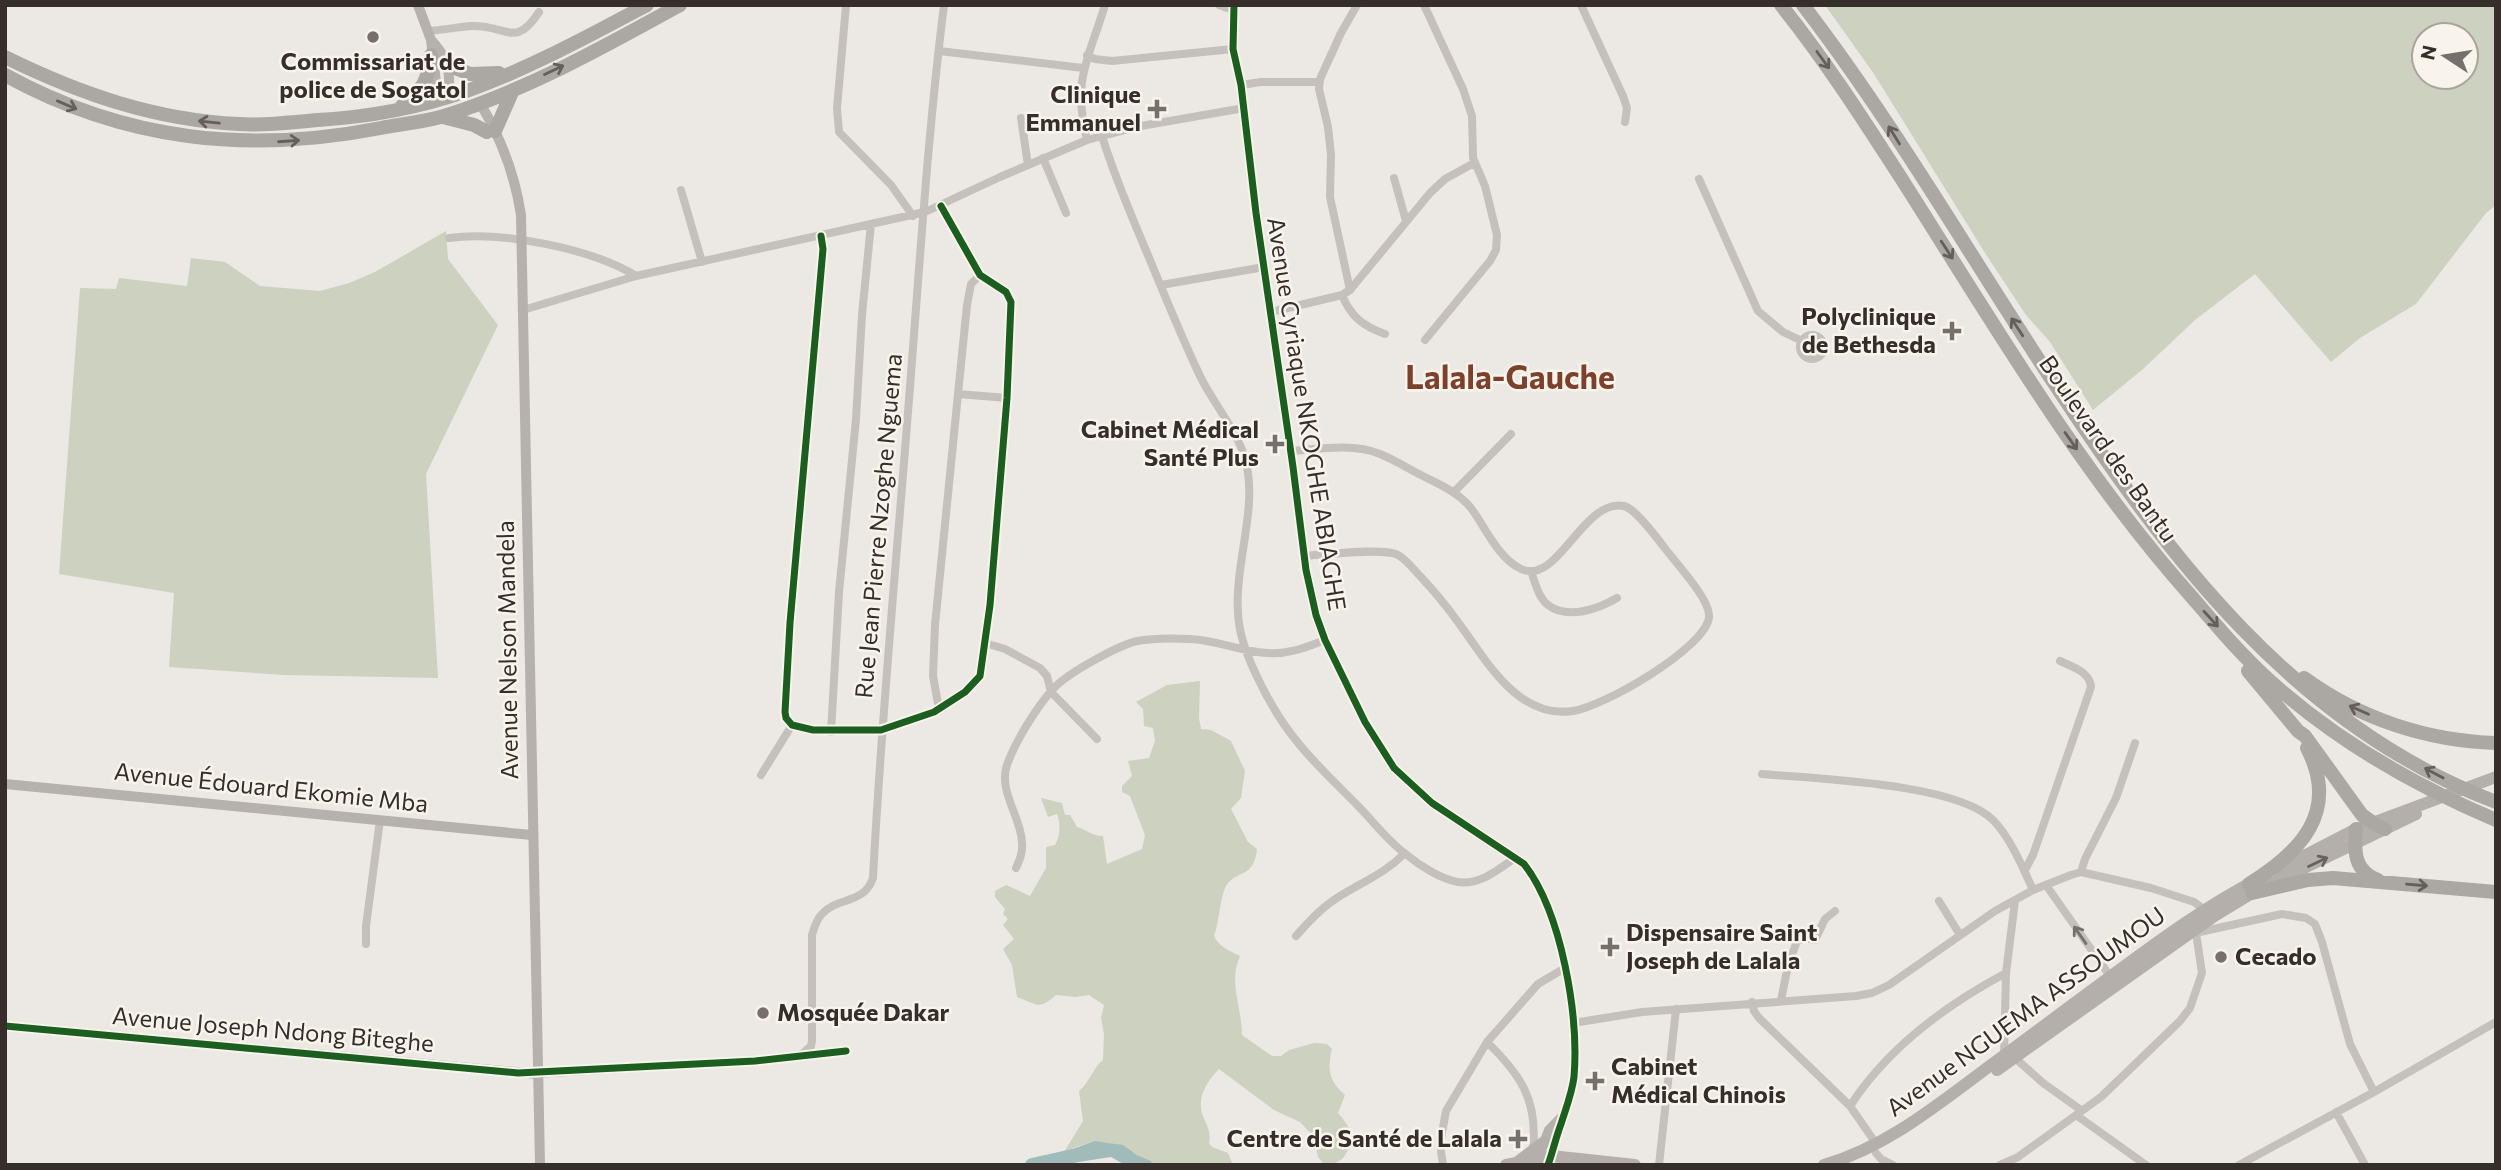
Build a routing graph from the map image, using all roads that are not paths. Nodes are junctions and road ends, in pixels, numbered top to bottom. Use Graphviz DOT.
graph roads {
  1 [pos="418,5"];
  2 [pos="647,5"];
  3 [pos="680,5"];
  4 [pos="846,5"];
  5 [pos="944,5"];
  6 [pos="1105,5"];
  7 [pos="1219,5"];
  8 [pos="1357,5"];
  9 [pos="1424,5"];
  10 [pos="1580,5"];
  11 [pos="1782,5"];
  12 [pos="1803,5"];
  13 [pos="1233,8"];
  14 [pos="539,12"];
  15 [pos="430,42"];
  16 [pos="1233,48"];
  17 [pos="939,51"];
  18 [pos="1087,55"];
  19 [pos="6,57"];
  20 [pos="448,65"];
  21 [pos="1083,68"];
  22 [pos="511,73"];
  23 [pos="5,75"];
  24 [pos="1319,82"];
  25 [pos="5,84"];
  26 [pos="1241,85"];
  27 [pos="26,86"];
  28 [pos="513,90"];
  29 [pos="476,104"];
  30 [pos="398,108"];
  31 [pos="1244,108"];
  32 [pos="442,117"];
  33 [pos="1021,118"];
  34 [pos="1625,122"];
  35 [pos="493,134"];
  36 [pos="1102,136"];
  37 [pos="1087,140"];
  38 [pos="1043,158"];
  39 [pos="1474,163"];
  40 [pos="1028,165"];
  41 [pos="1394,178"];
  42 [pos="1699,179"];
  43 [pos="681,190"];
  44 [pos="941,206"];
  45 [pos="925,212"];
  46 [pos="1066,213"];
  47 [pos="913,216"];
  48 [pos="1406,221"];
  49 [pos="871,224"];
  50 [pos="821,236"];
  51 [pos="449,238"];
  52 [pos="702,262"];
  53 [pos="1264,267"];
  54 [pos="980,275"];
  55 [pos="636,276"];
  56 [pos="1161,285"];
  57 [pos="1346,293"];
  58 [pos="523,310"];
  59 [pos="1271,312"];
  60 [pos="1385,334"];
  61 [pos="1425,340"];
  62 [pos="1802,341"];
  63 [pos="958,394"];
  64 [pos="1007,398"];
  65 [pos="1511,434"];
  66 [pos="1291,452"];
  67 [pos="1454,492"];
  68 [pos="1304,556"];
  69 [pos="1531,571"];
  70 [pos="1617,598"];
  71 [pos="2237,624"];
  72 [pos="2229,639"];
  73 [pos="1325,640"];
  74 [pos="985,643"];
  75 [pos="1246,649"];
  76 [pos="2060,661"];
  77 [pos="1051,692"];
  78 [pos="939,709"];
  79 [pos="792,726"];
  80 [pos="881,730"];
  81 [pos="2298,731"];
  82 [pos="831,732"];
  83 [pos="1097,739"];
  84 [pos="2135,743"];
  85 [pos="2496,743"];
  86 [pos="1762,774"];
  87 [pos="761,775"];
  88 [pos="2491,783"];
  89 [pos="5,784"];
  90 [pos="2496,802"];
  91 [pos="380,820"];
  92 [pos="2496,820"];
  93 [pos="2379,826"];
  94 [pos="2356,830"];
  95 [pos="532,835"];
  96 [pos="2354,846"];
  97 [pos="1404,854"];
  98 [pos="1515,858"];
  99 [pos="1016,868"];
  100 [pos="2025,870"];
  101 [pos="2081,872"];
  102 [pos="2384,882"];
  103 [pos="2046,885"];
  104 [pos="2251,889"];
  105 [pos="2033,890"];
  106 [pos="2496,892"];
  107 [pos="1939,901"];
  108 [pos="2015,901"];
  109 [pos="1835,911"];
  110 [pos="2201,921"];
  111 [pos="1960,935"];
  112 [pos="1296,936"];
  113 [pos="366,944"];
  114 [pos="1565,968"];
  115 [pos="2006,974"];
  116 [pos="2113,981"];
  117 [pos="1781,1000"];
  118 [pos="1752,1002"];
  119 [pos="1676,1009"];
  120 [pos="2496,1022"];
  121 [pos="1573,1023"];
  122 [pos="5,1026"];
  123 [pos="1487,1042"];
  124 [pos="846,1051"];
  125 [pos="799,1057"];
  126 [pos="2009,1057"];
  127 [pos="537,1074"];
  128 [pos="2374,1092"];
  129 [pos="1850,1106"];
  130 [pos="2336,1112"];
  131 [pos="2079,1113"];
  132 [pos="1877,1149"];
  133 [pos="1542,1155"];
  134 [pos="2021,1161"];
  135 [pos="540,1165"];
  136 [pos="1443,1165"];
  137 [pos="1506,1165"];
  138 [pos="1635,1165"];
  139 [pos="1659,1165"];
  140 [pos="1824,1165"];
  141 [pos="1848,1165"];
  142 [pos="1893,1165"];
  143 [pos="2000,1165"];
  144 [pos="2146,1165"];
  145 [pos="2239,1165"];
  146 [pos="2365,1165"];
  1 -- 15 [label="street"];
  2 -- 22 [label="highway"];
  28 -- 3 [label="highway, one-way"];
  4 -- 47 [label="street"];
  5 -- 17 [label="street, Rue Jean Pierre Nzoghe Nguema"];
  6 -- 18 [label="street"];
  7 -- 13 [label="street"];
  8 -- 24 [label="street"];
  9 -- 39 [label="street"];
  10 -- 34 [label="street"];
  11 -- 72 [label="highway, Boulevard des Bantu, one-way"];
  71 -- 12 [label="highway, Boulevard des Bantu, one-way"];
  13 -- 16 [label="street, Avenue Cyriaque NKOGHE ABIAGHE"];
  14 -- 15 [label="street"];
  15 -- 20 [label="street"];
  15 -- 20 [label="street"];
  15 -- 30 [label="highway"];
  16 -- 18 [label="street"];
  16 -- 26 [label="street, Avenue Cyriaque NKOGHE ABIAGHE"];
  17 -- 21 [label="street"];
  17 -- 45 [label="street, Rue Jean Pierre Nzoghe Nguema"];
  18 -- 21 [label="street"];
  30 -- 19 [label="highway, one-way"];
  20 -- 22 [label="highway"];
  21 -- 37 [label="street"];
  22 -- 30 [label="highway"];
  23 -- 27 [label="highway"];
  24 -- 26 [label="street"];
  24 -- 57 [label="street"];
  25 -- 27 [label="highway"];
  26 -- 31 [label="street, Avenue Cyriaque NKOGHE ABIAGHE"];
  27 -- 32 [label="highway, one-way"];
  28 -- 29 [label="highway"];
  28 -- 35 [label="highway"];
  29 -- 32 [label="highway"];
  29 -- 35 [label="street, Avenue Nelson Mandela"];
  31 -- 36 [label="street"];
  31 -- 53 [label="street, Avenue Cyriaque NKOGHE ABIAGHE"];
  32 -- 35 [label="highway"];
  33 -- 40 [label="street"];
  35 -- 58 [label="street, Avenue Nelson Mandela"];
  36 -- 37 [label="street"];
  36 -- 56 [label="street"];
  37 -- 38 [label="street"];
  38 -- 40 [label="street"];
  38 -- 46 [label="street"];
  39 -- 48 [label="street"];
  39 -- 61 [label="street"];
  40 -- 44 [label="street"];
  41 -- 48 [label="street"];
  42 -- 62 [label="street"];
  43 -- 52 [label="street"];
  44 -- 45 [label="street"];
  44 -- 54 [label="street"];
  45 -- 47 [label="street"];
  45 -- 80 [label="street, Rue Jean Pierre Nzoghe Nguema"];
  47 -- 49 [label="street"];
  48 -- 57 [label="street"];
  49 -- 50 [label="street"];
  49 -- 82 [label="street"];
  50 -- 52 [label="street"];
  50 -- 79 [label="street"];
  51 -- 55 [label="street"];
  52 -- 55 [label="street"];
  53 -- 56 [label="street"];
  53 -- 59 [label="street, Avenue Cyriaque NKOGHE ABIAGHE"];
  54 -- 63 [label="street"];
  54 -- 64 [label="street"];
  55 -- 58 [label="street"];
  56 -- 75 [label="street"];
  57 -- 59 [label="street"];
  57 -- 60 [label="street"];
  58 -- 95 [label="street, Avenue Nelson Mandela"];
  59 -- 66 [label="street, Avenue Cyriaque NKOGHE ABIAGHE"];
  63 -- 64 [label="street"];
  63 -- 78 [label="street"];
  64 -- 74 [label="street"];
  65 -- 67 [label="street"];
  66 -- 67 [label="street"];
  66 -- 68 [label="street, Avenue Cyriaque NKOGHE ABIAGHE"];
  67 -- 69 [label="street"];
  68 -- 69 [label="street"];
  68 -- 73 [label="street, Avenue Cyriaque NKOGHE ABIAGHE"];
  69 -- 70 [label="street"];
  85 -- 71 [label="highway, one-way"];
  90 -- 71 [label="highway, Boulevard des Bantu, one-way"];
  72 -- 81 [label="highway"];
  72 -- 92 [label="highway, Boulevard des Bantu"];
  73 -- 75 [label="street"];
  73 -- 98 [label="street, Avenue Cyriaque NKOGHE ABIAGHE"];
  74 -- 77 [label="street"];
  74 -- 78 [label="street"];
  75 -- 77 [label="street"];
  75 -- 97 [label="street"];
  76 -- 100 [label="street"];
  77 -- 83 [label="street"];
  77 -- 99 [label="street"];
  78 -- 80 [label="street"];
  79 -- 82 [label="street"];
  79 -- 87 [label="street"];
  80 -- 82 [label="street"];
  80 -- 125 [label="street, Rue Jean Pierre Nzoghe Nguema"];
  81 -- 93 [label="highway"];
  81 -- 104 [label="highway"];
  84 -- 101 [label="street"];
  86 -- 100 [label="street"];
  88 -- 93 [label="main road"];
  89 -- 91 [label="street, Avenue Édouard Ekomie Mba"];
  91 -- 95 [label="street, Avenue Édouard Ekomie Mba"];
  91 -- 113 [label="street"];
  93 -- 94 [label="main road"];
  93 -- 96 [label="main road"];
  94 -- 96 [label="highway"];
  94 -- 104 [label="main road"];
  95 -- 127 [label="street, Avenue Nelson Mandela"];
  96 -- 102 [label="highway"];
  104 -- 96 [label="main road, one-way"];
  97 -- 98 [label="street"];
  97 -- 112 [label="street"];
  98 -- 114 [label="street, Avenue Cyriaque NKOGHE ABIAGHE"];
  100 -- 105 [label="street"];
  101 -- 103 [label="street"];
  101 -- 110 [label="street"];
  102 -- 104 [label="highway"];
  102 -- 106 [label="highway, one-way"];
  103 -- 105 [label="street"];
  116 -- 103 [label="street, one-way"];
  104 -- 110 [label="main road, Avenue NGUEMA ASSOUMOU"];
  105 -- 108 [label="street"];
  107 -- 111 [label="street"];
  108 -- 111 [label="street"];
  108 -- 115 [label="street"];
  109 -- 117 [label="street"];
  110 -- 116 [label="main road, Avenue NGUEMA ASSOUMOU"];
  110 -- 128 [label="street"];
  110 -- 131 [label="street"];
  111 -- 117 [label="street"];
  114 -- 121 [label="street, Avenue Cyriaque NKOGHE ABIAGHE"];
  114 -- 123 [label="street"];
  115 -- 126 [label="street"];
  115 -- 129 [label="street"];
  116 -- 126 [label="main road, Avenue NGUEMA ASSOUMOU"];
  117 -- 118 [label="street"];
  118 -- 119 [label="street"];
  118 -- 129 [label="street"];
  119 -- 121 [label="street"];
  119 -- 139 [label="street"];
  120 -- 128 [label="street"];
  121 -- 133 [label="street, Avenue Cyriaque NKOGHE ABIAGHE"];
  122 -- 127 [label="street, Avenue Joseph Ndong Biteghe"];
  123 -- 133 [label="street"];
  123 -- 136 [label="street"];
  124 -- 125 [label="street"];
  125 -- 127 [label="street"];
  126 -- 131 [label="street"];
  126 -- 132 [label="main road, Avenue NGUEMA ASSOUMOU"];
  127 -- 135 [label="street, Avenue Nelson Mandela"];
  128 -- 130 [label="street"];
  129 -- 132 [label="street"];
  130 -- 145 [label="street"];
  130 -- 146 [label="street"];
  131 -- 134 [label="street"];
  131 -- 144 [label="street"];
  132 -- 140 [label="main road, Avenue NGUEMA ASSOUMOU"];
  132 -- 141 [label="main road, Avenue NGUEMA ASSOUMOU"];
  132 -- 142 [label="street"];
  133 -- 137 [label="main road"];
  133 -- 138 [label="main road"];
  134 -- 143 [label="street"];
}
